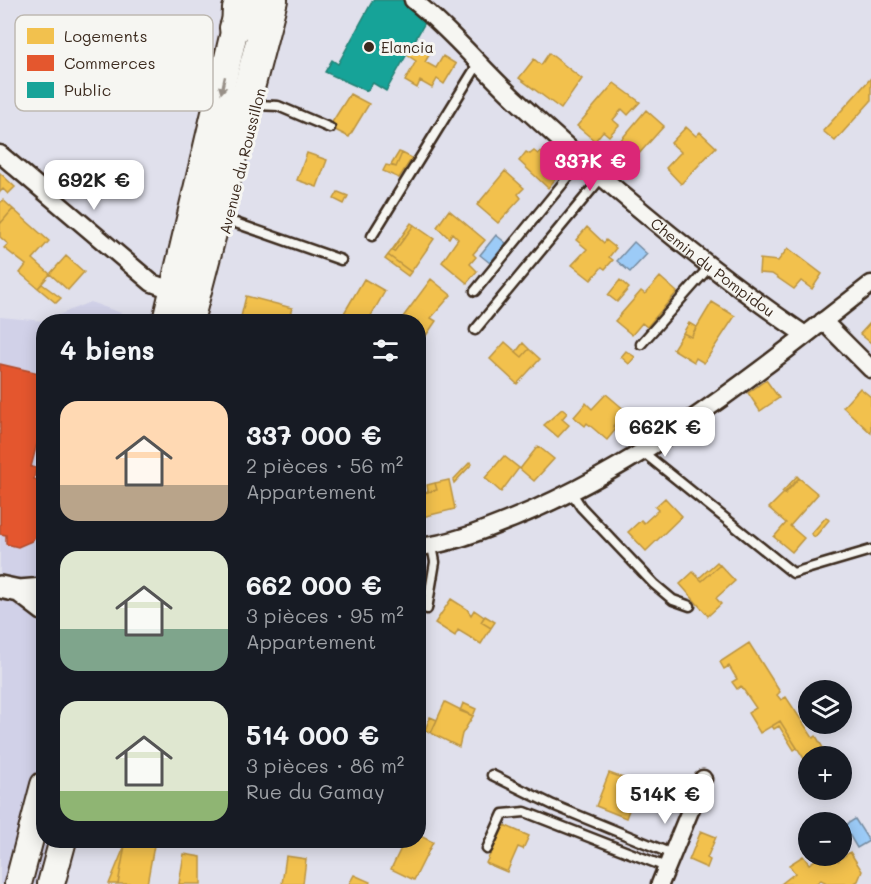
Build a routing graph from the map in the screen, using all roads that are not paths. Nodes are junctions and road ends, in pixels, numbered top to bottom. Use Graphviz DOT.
graph roads {
  1 [pos="245,0"];
  2 [pos="272,0"];
  3 [pos="283,0"];
  4 [pos="413,0"];
  5 [pos="236,14"];
  6 [pos="478,64"];
  7 [pos="257,105"];
  8 [pos="330,128"];
  9 [pos="0,154"];
  10 [pos="582,160"];
  11 [pos="601,178"];
  12 [pos="227,220"];
  13 [pos="372,236"];
  14 [pos="341,260"];
  15 [pos="711,265"];
  16 [pos="871,284"];
  17 [pos="174,291"];
  18 [pos="475,291"];
  19 [pos="168,314"];
  20 [pos="190,314"];
  21 [pos="199,314"];
  22 [pos="823,321"];
  23 [pos="475,330"];
  24 [pos="805,336"];
  25 [pos="641,344"];
  26 [pos="871,369"];
  27 [pos="644,453"];
  28 [pos="572,493"];
  29 [pos="426,546"];
  30 [pos="426,548"];
  31 [pos="871,550"];
  32 [pos="9,589"];
  33 [pos="36,589"];
  34 [pos="36,605"];
  35 [pos="690,606"];
  36 [pos="428,609"];
  37 [pos="492,775"];
  38 [pos="703,779"];
  39 [pos="36,815"];
  40 [pos="61,848"];
  41 [pos="487,849"];
  42 [pos="669,861"];
  43 [pos="18,884"];
  44 [pos="51,884"];
  45 [pos="660,884"];
  1 -- 5 [label="highway"];
  2 -- 20 [label="highway"];
  3 -- 7 [label="main road, Avenue du Roussillon"];
  4 -- 6 [label="street, Chemin du Pompidou"];
  5 -- 17 [label="main road, one-way"];
  6 -- 10 [label="street, Chemin du Pompidou"];
  6 -- 13 [label="lane"];
  7 -- 8 [label="lane"];
  7 -- 12 [label="main road, Avenue du Roussillon"];
  9 -- 17 [label="street"];
  10 -- 11 [label="street, Chemin du Pompidou"];
  10 -- 18 [label="lane"];
  11 -- 15 [label="street, Chemin du Pompidou"];
  11 -- 23 [label="lane"];
  12 -- 14 [label="lane"];
  12 -- 21 [label="main road, Avenue du Roussillon"];
  15 -- 24 [label="street, Chemin du Pompidou"];
  15 -- 25 [label="lane"];
  16 -- 22 [label="street"];
  17 -- 19 [label="main road"];
  22 -- 24 [label="street"];
  22 -- 26 [label="street"];
  24 -- 27 [label="street"];
  27 -- 28 [label="street"];
  27 -- 31 [label="lane"];
  28 -- 29 [label="street"];
  28 -- 35 [label="lane"];
  30 -- 36 [label="lane"];
  32 -- 33 [label="street"];
  32 -- 34 [label="street"];
  37 -- 42 [label="lane"];
  38 -- 42 [label="street"];
  39 -- 43 [label="main road"];
  40 -- 44 [label="main road"];
  41 -- 42 [label="lane"];
  42 -- 45 [label="street"];
}
